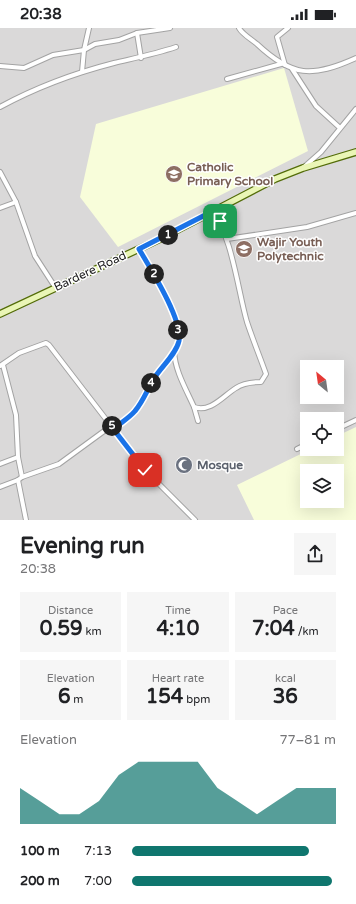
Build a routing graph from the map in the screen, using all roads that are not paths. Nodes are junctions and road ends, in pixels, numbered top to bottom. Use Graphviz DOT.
graph roads {
  1 [pos="88,28"];
  2 [pos="170,28"];
  3 [pos="239,28"];
  4 [pos="288,28"];
  5 [pos="137,33"];
  6 [pos="176,47"];
  7 [pos="84,50"];
  8 [pos="141,58"];
  9 [pos="356,58"];
  10 [pos="283,64"];
  11 [pos="0,66"];
  12 [pos="292,69"];
  13 [pos="82,72"];
  14 [pos="227,79"];
  15 [pos="0,107"];
  16 [pos="356,109"];
  17 [pos="340,128"];
  18 [pos="356,152"];
  19 [pos="303,168"];
  20 [pos="0,172"];
  21 [pos="16,202"];
  22 [pos="0,208"];
  23 [pos="211,212"];
  24 [pos="356,213"];
  25 [pos="227,239"];
  26 [pos="139,249"];
  27 [pos="55,287"];
  28 [pos="0,314"];
  29 [pos="174,351"];
  30 [pos="2,366"];
  31 [pos="194,407"];
  32 [pos="356,420"];
  33 [pos="198,421"];
  34 [pos="111,426"];
  35 [pos="344,426"];
  36 [pos="300,447"];
  37 [pos="296,449"];
  38 [pos="18,457"];
  39 [pos="0,464"];
  40 [pos="20,478"];
  41 [pos="0,487"];
  42 [pos="26,520"];
  43 [pos="195,520"];
  1 -- 7 [label="street"];
  2 -- 5 [label="street"];
  3 -- 10 [label="street"];
  4 -- 10 [label="street"];
  5 -- 7 [label="street"];
  5 -- 8 [label="street"];
  6 -- 8 [label="street"];
  7 -- 11 [label="street"];
  7 -- 13 [label="street"];
  8 -- 13 [label="street"];
  9 -- 12 [label="street"];
  10 -- 12 [label="street"];
  10 -- 14 [label="street"];
  12 -- 17 [label="street"];
  13 -- 15 [label="street"];
  16 -- 17 [label="street"];
  17 -- 19 [label="street"];
  18 -- 19 [label="street, Bardere Road"];
  19 -- 23 [label="street, Bardere Road"];
  20 -- 21 [label="street"];
  21 -- 22 [label="street"];
  21 -- 27 [label="street"];
  23 -- 25 [label="street"];
  23 -- 26 [label="street, Bardere Road"];
  24 -- 25 [label="street"];
  25 -- 31 [label="street"];
  26 -- 27 [label="street, Bardere Road"];
  26 -- 29 [label="street"];
  27 -- 28 [label="street, Bardere Road"];
  29 -- 31 [label="street"];
  29 -- 34 [label="street"];
  30 -- 34 [label="street"];
  30 -- 38 [label="street"];
  31 -- 33 [label="street"];
  32 -- 35 [label="street"];
  34 -- 40 [label="street"];
  34 -- 43 [label="street"];
  36 -- 37 [label="street"];
  38 -- 39 [label="street"];
  38 -- 40 [label="street"];
  40 -- 41 [label="street"];
  40 -- 42 [label="street"];
}
